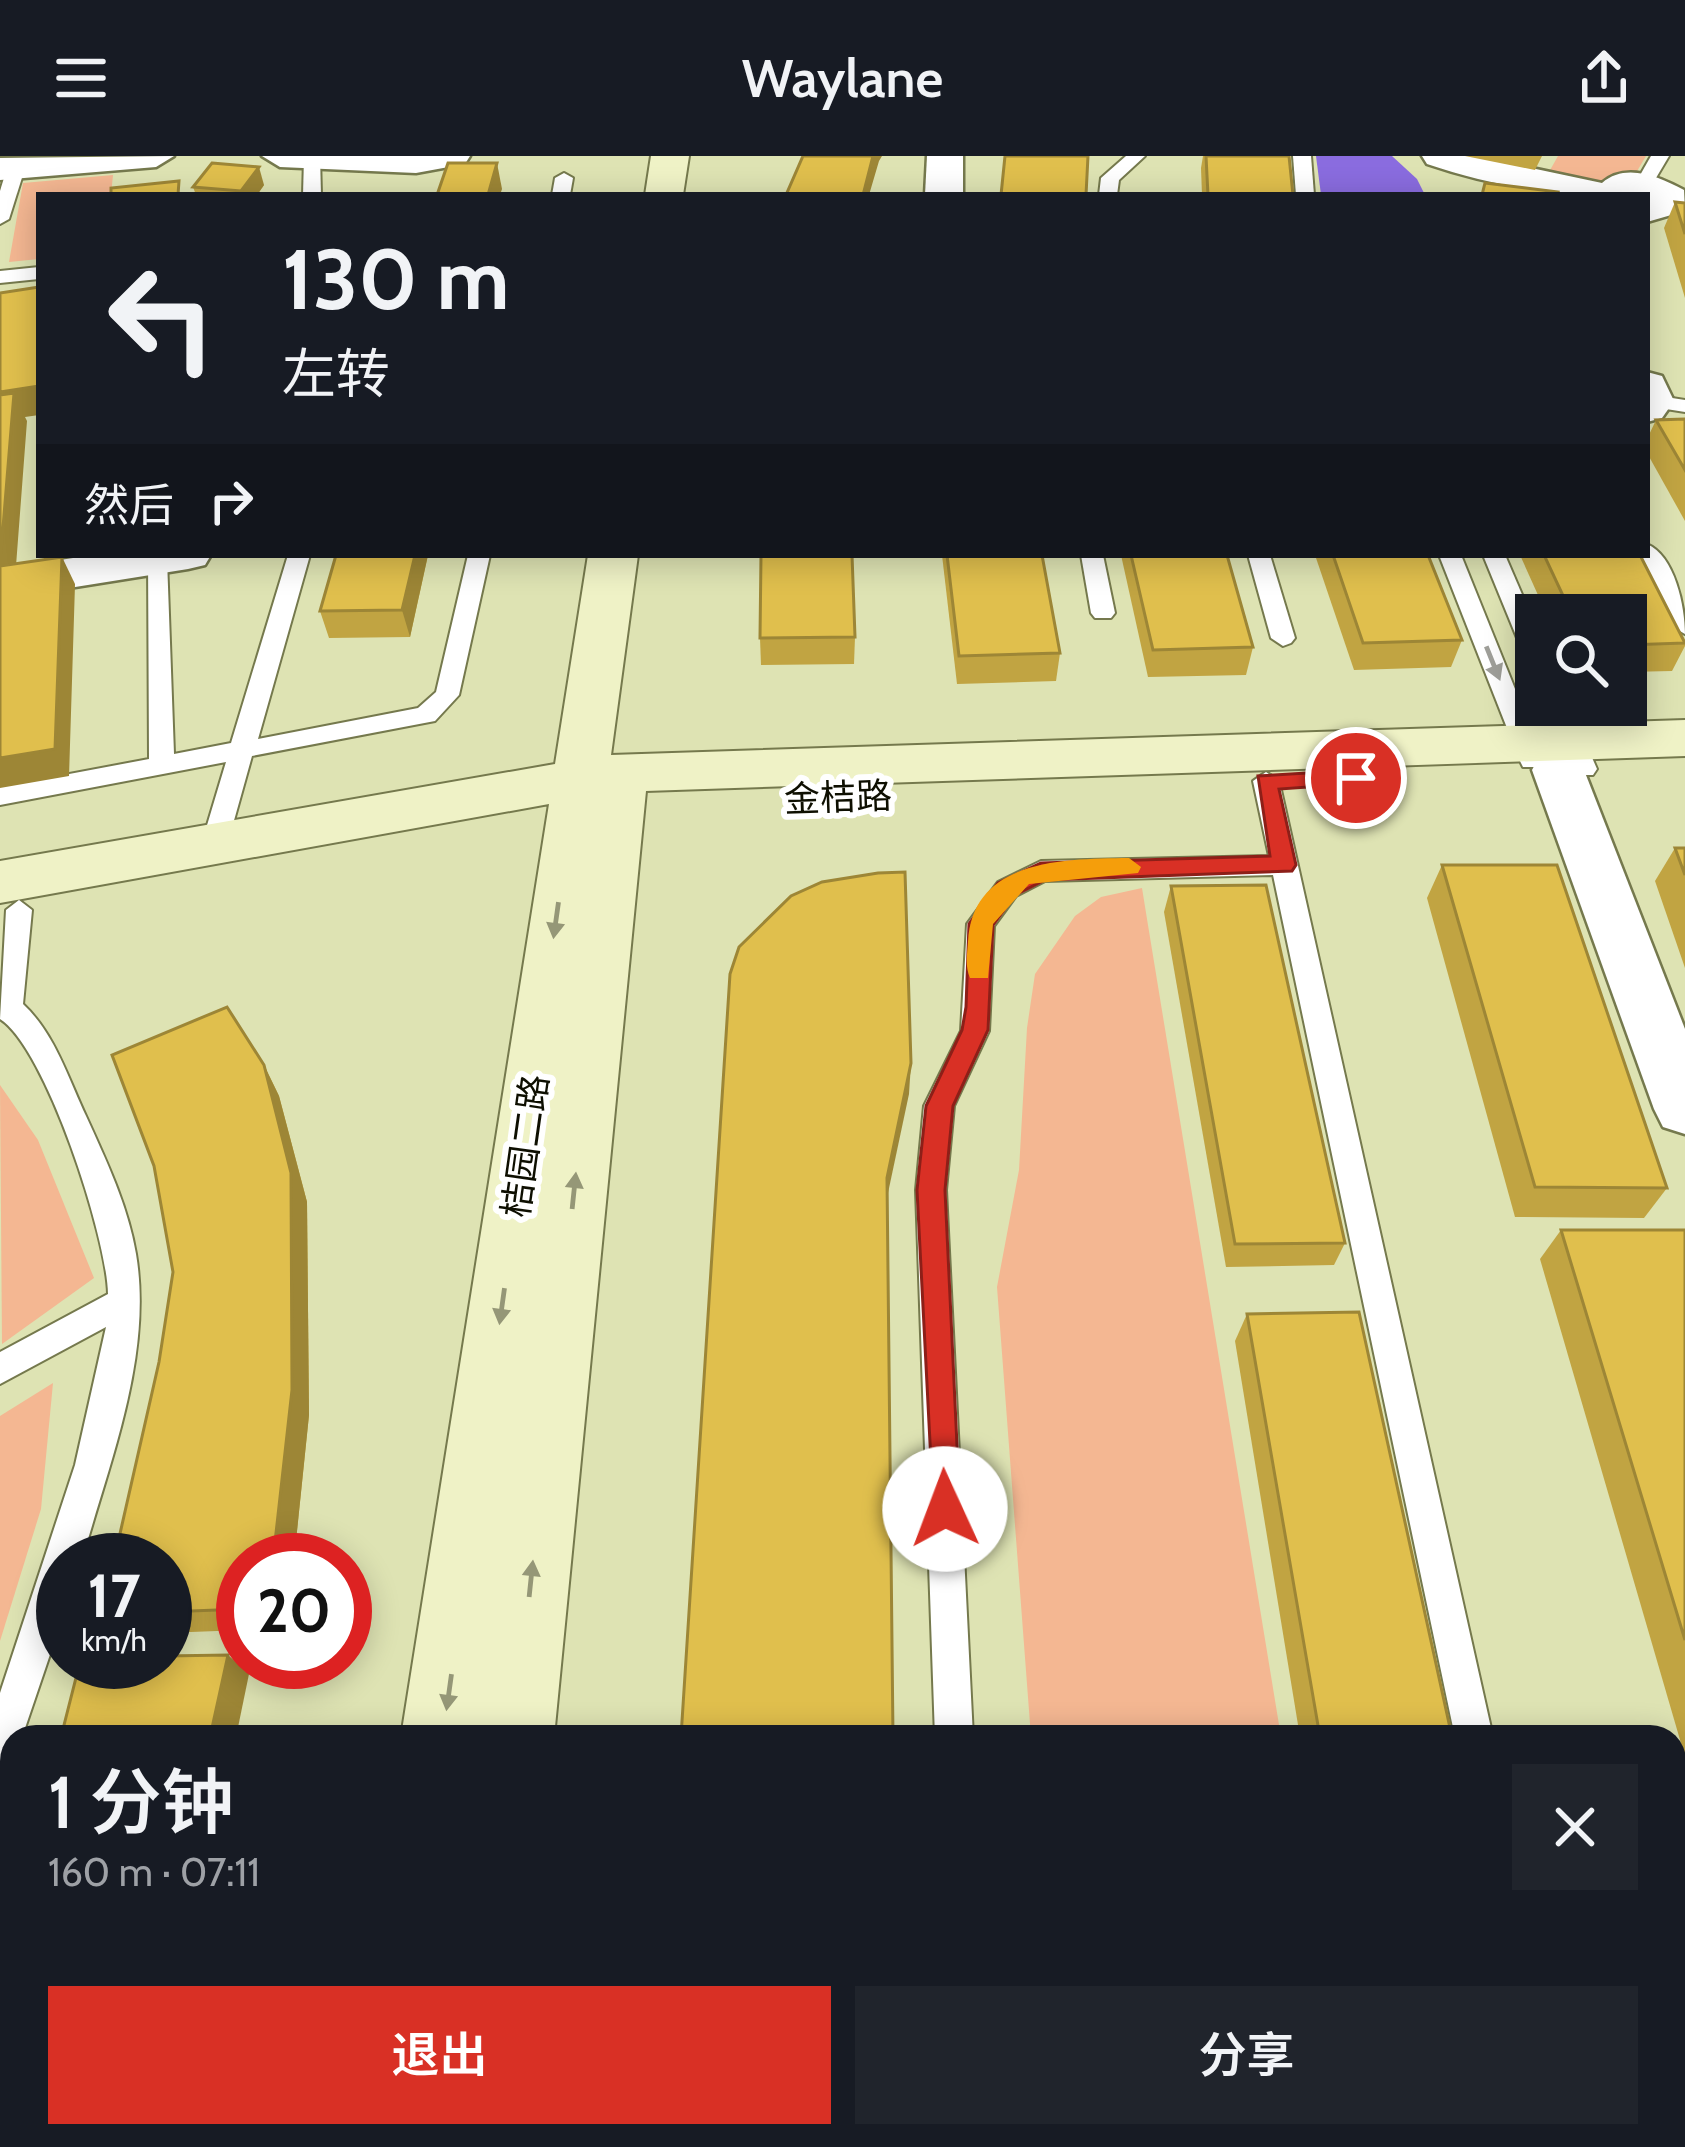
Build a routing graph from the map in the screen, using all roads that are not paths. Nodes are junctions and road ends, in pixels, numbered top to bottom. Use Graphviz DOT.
graph roads {
  1 [pos="156,156"];
  2 [pos="670,156"];
  3 [pos="694,156"];
  4 [pos="945,156"];
  5 [pos="1136,156"];
  6 [pos="1302,156"];
  7 [pos="1439,156"];
  8 [pos="296,157"];
  9 [pos="8,168"];
  10 [pos="430,171"];
  11 [pos="1646,191"];
  12 [pos="311,192"];
  13 [pos="664,192"];
  14 [pos="689,192"];
  15 [pos="944,192"];
  16 [pos="1108,192"];
  17 [pos="1305,192"];
  18 [pos="0,219"];
  19 [pos="36,273"];
  20 [pos="0,277"];
  21 [pos="1650,557"];
  22 [pos="166,558"];
  23 [pos="172,558"];
  24 [pos="298,558"];
  25 [pos="478,558"];
  26 [pos="613,558"];
  27 [pos="645,558"];
  28 [pos="1094,558"];
  29 [pos="1260,558"];
  30 [pos="1452,558"];
  31 [pos="1495,558"];
  32 [pos="0,584"];
  33 [pos="1515,605"];
  34 [pos="1103,613"];
  35 [pos="1685,627"];
  36 [pos="1283,638"];
  37 [pos="1685,738"];
  38 [pos="1555,750"];
  39 [pos="241,753"];
  40 [pos="162,766"];
  41 [pos="1685,766"];
  42 [pos="1266,781"];
  43 [pos="597,794"];
  44 [pos="0,796"];
  45 [pos="214,842"];
  46 [pos="1284,865"];
  47 [pos="6,902"];
  48 [pos="5,1008"];
  49 [pos="1685,1109"];
  50 [pos="124,1301"];
  51 [pos="0,1370"];
  52 [pos="71,1533"];
  53 [pos="36,1641"];
  54 [pos="7,1725"];
  55 [pos="444,1725"];
  56 [pos="515,1725"];
  57 [pos="954,1725"];
  58 [pos="1471,1725"];
  1 -- 9 [label="street"];
  2 -- 13 [label="main road"];
  3 -- 14 [label="main road"];
  4 -- 15 [label="street"];
  5 -- 16 [label="lane"];
  6 -- 17 [label="lane"];
  7 -- 11 [label="street"];
  8 -- 10 [label="street"];
  8 -- 12 [label="lane"];
  9 -- 18 [label="lane"];
  19 -- 20 [label="lane"];
  21 -- 35 [label="lane"];
  22 -- 32 [label="street"];
  23 -- 40 [label="lane"];
  24 -- 39 [label="lane"];
  25 -- 39 [label="lane"];
  26 -- 43 [label="main road, 桔园二路"];
  27 -- 43 [label="main road, 桔园二路"];
  28 -- 34 [label="lane"];
  29 -- 36 [label="lane"];
  30 -- 38 [label="lane, one-way"];
  31 -- 33 [label="lane"];
  37 -- 38 [label="main road"];
  38 -- 41 [label="main road, 金桔路"];
  38 -- 42 [label="main road, 金桔路"];
  38 -- 43 [label="main road"];
  38 -- 49 [label="street"];
  39 -- 40 [label="lane"];
  39 -- 45 [label="lane"];
  40 -- 44 [label="lane"];
  42 -- 43 [label="main road, 金桔路"];
  42 -- 46 [label="lane"];
  43 -- 45 [label="main road"];
  43 -- 47 [label="main road, 金桔路"];
  43 -- 55 [label="main road, 桔园二路, one-way"];
  56 -- 43 [label="main road, 桔园二路, one-way"];
  45 -- 47 [label="main road"];
  46 -- 57 [label="lane"];
  46 -- 58 [label="lane"];
  47 -- 48 [label="lane"];
  48 -- 50 [label="lane"];
  50 -- 51 [label="lane"];
  50 -- 52 [label="lane"];
  53 -- 54 [label="lane"];
}
